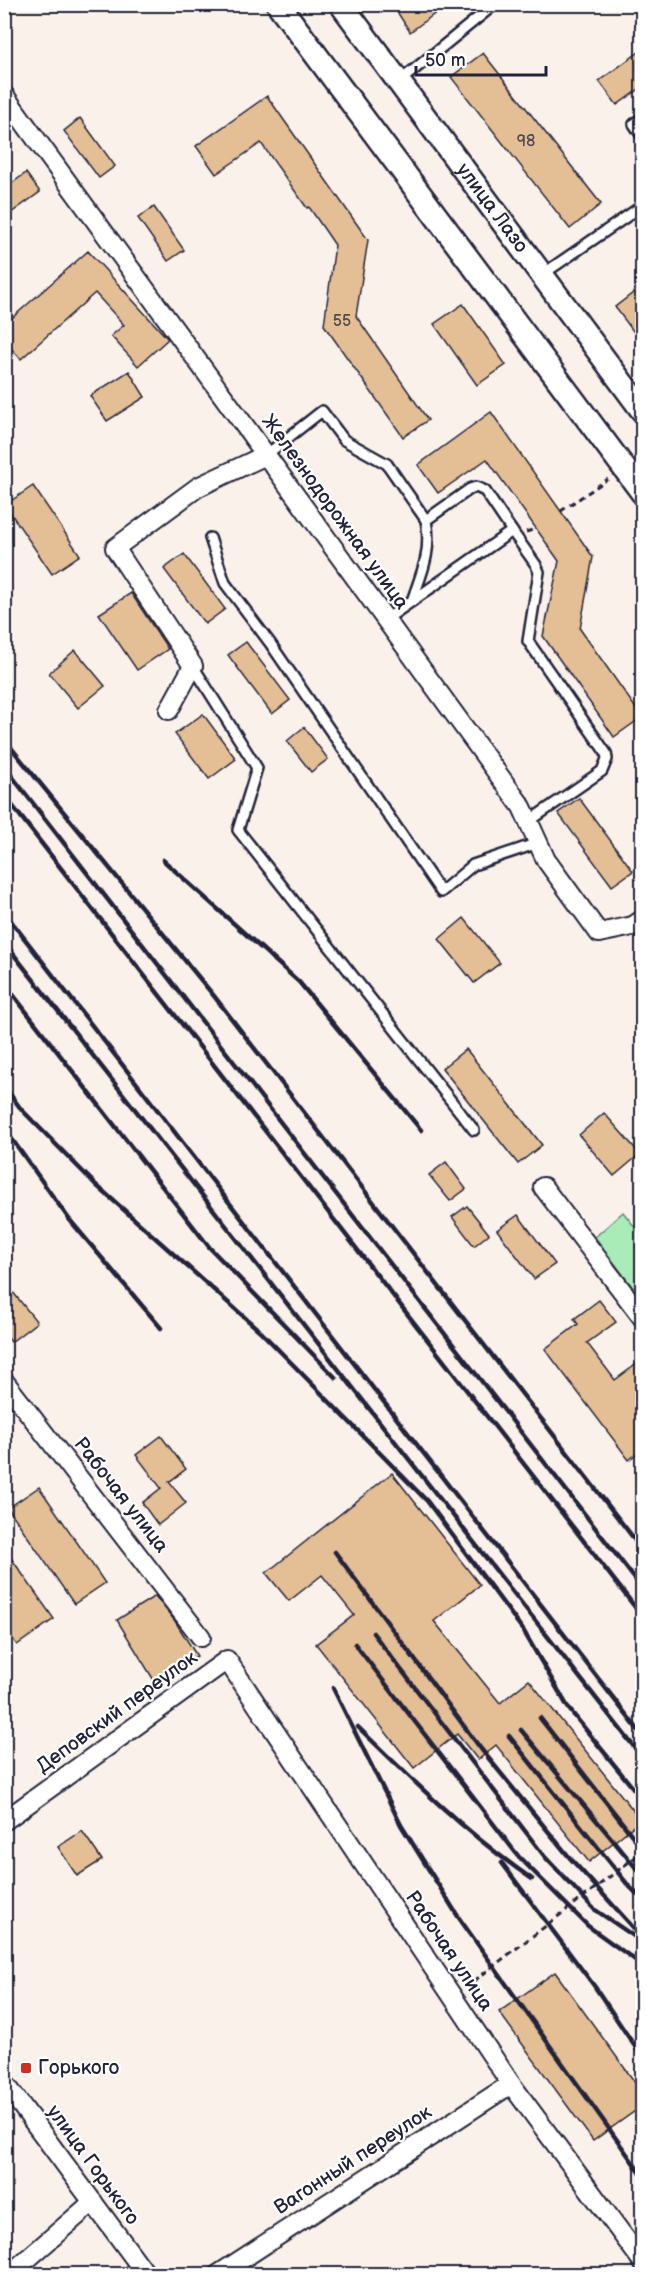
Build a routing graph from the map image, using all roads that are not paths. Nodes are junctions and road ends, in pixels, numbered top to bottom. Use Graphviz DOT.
graph roads {
  1 [pos="341,4"];
  2 [pos="495,4"];
  3 [pos="282,6"];
  4 [pos="398,82"];
  5 [pos="4,95"];
  6 [pos="642,118"];
  7 [pos="642,136"];
  8 [pos="642,206"];
  9 [pos="543,274"];
  10 [pos="642,410"];
  11 [pos="266,455"];
  12 [pos="642,492"];
  13 [pos="426,520"];
  14 [pos="512,531"];
  15 [pos="210,538"];
  16 [pos="412,601"];
  17 [pos="385,620"];
  18 [pos="193,666"];
  19 [pos="169,710"];
  20 [pos="528,822"];
  21 [pos="538,843"];
  22 [pos="638,923"];
  23 [pos="474,1130"];
  24 [pos="543,1186"];
  25 [pos="642,1317"];
  26 [pos="4,1381"];
  27 [pos="201,1637"];
  28 [pos="227,1660"];
  29 [pos="4,1821"];
  30 [pos="4,2082"];
  31 [pos="511,2084"];
  32 [pos="93,2202"];
  33 [pos="642,2261"];
  34 [pos="10,2274"];
  35 [pos="146,2274"];
  36 [pos="219,2274"];
  1 -- 4 [label="street, улица Лазо"];
  2 -- 4 [label="lane"];
  3 -- 12 [label="street"];
  4 -- 9 [label="street, улица Лазо"];
  5 -- 11 [label="street, Железнодорожная улица"];
  6 -- 7 [label="lane"];
  8 -- 9 [label="lane"];
  9 -- 10 [label="street, улица Лазо"];
  11 -- 13 [label="lane"];
  11 -- 17 [label="street, Железнодорожная улица"];
  11 -- 18 [label="street"];
  13 -- 14 [label="lane"];
  13 -- 16 [label="lane"];
  14 -- 16 [label="lane"];
  14 -- 20 [label="lane"];
  15 -- 21 [label="lane"];
  16 -- 17 [label="lane"];
  17 -- 20 [label="street, Железнодорожная улица"];
  18 -- 19 [label="street"];
  18 -- 23 [label="lane"];
  20 -- 21 [label="street, Железнодорожная улица"];
  21 -- 22 [label="street, Железнодорожная улица"];
  24 -- 25 [label="street"];
  26 -- 27 [label="street, Рабочая улица"];
  28 -- 29 [label="street, Деповский переулок"];
  28 -- 31 [label="street, Рабочая улица"];
  30 -- 32 [label="street, улица Горького"];
  31 -- 33 [label="street, Рабочая улица"];
  31 -- 36 [label="street, Вагонный переулок"];
  32 -- 34 [label="street"];
  32 -- 35 [label="street, улица Горького"];
}
